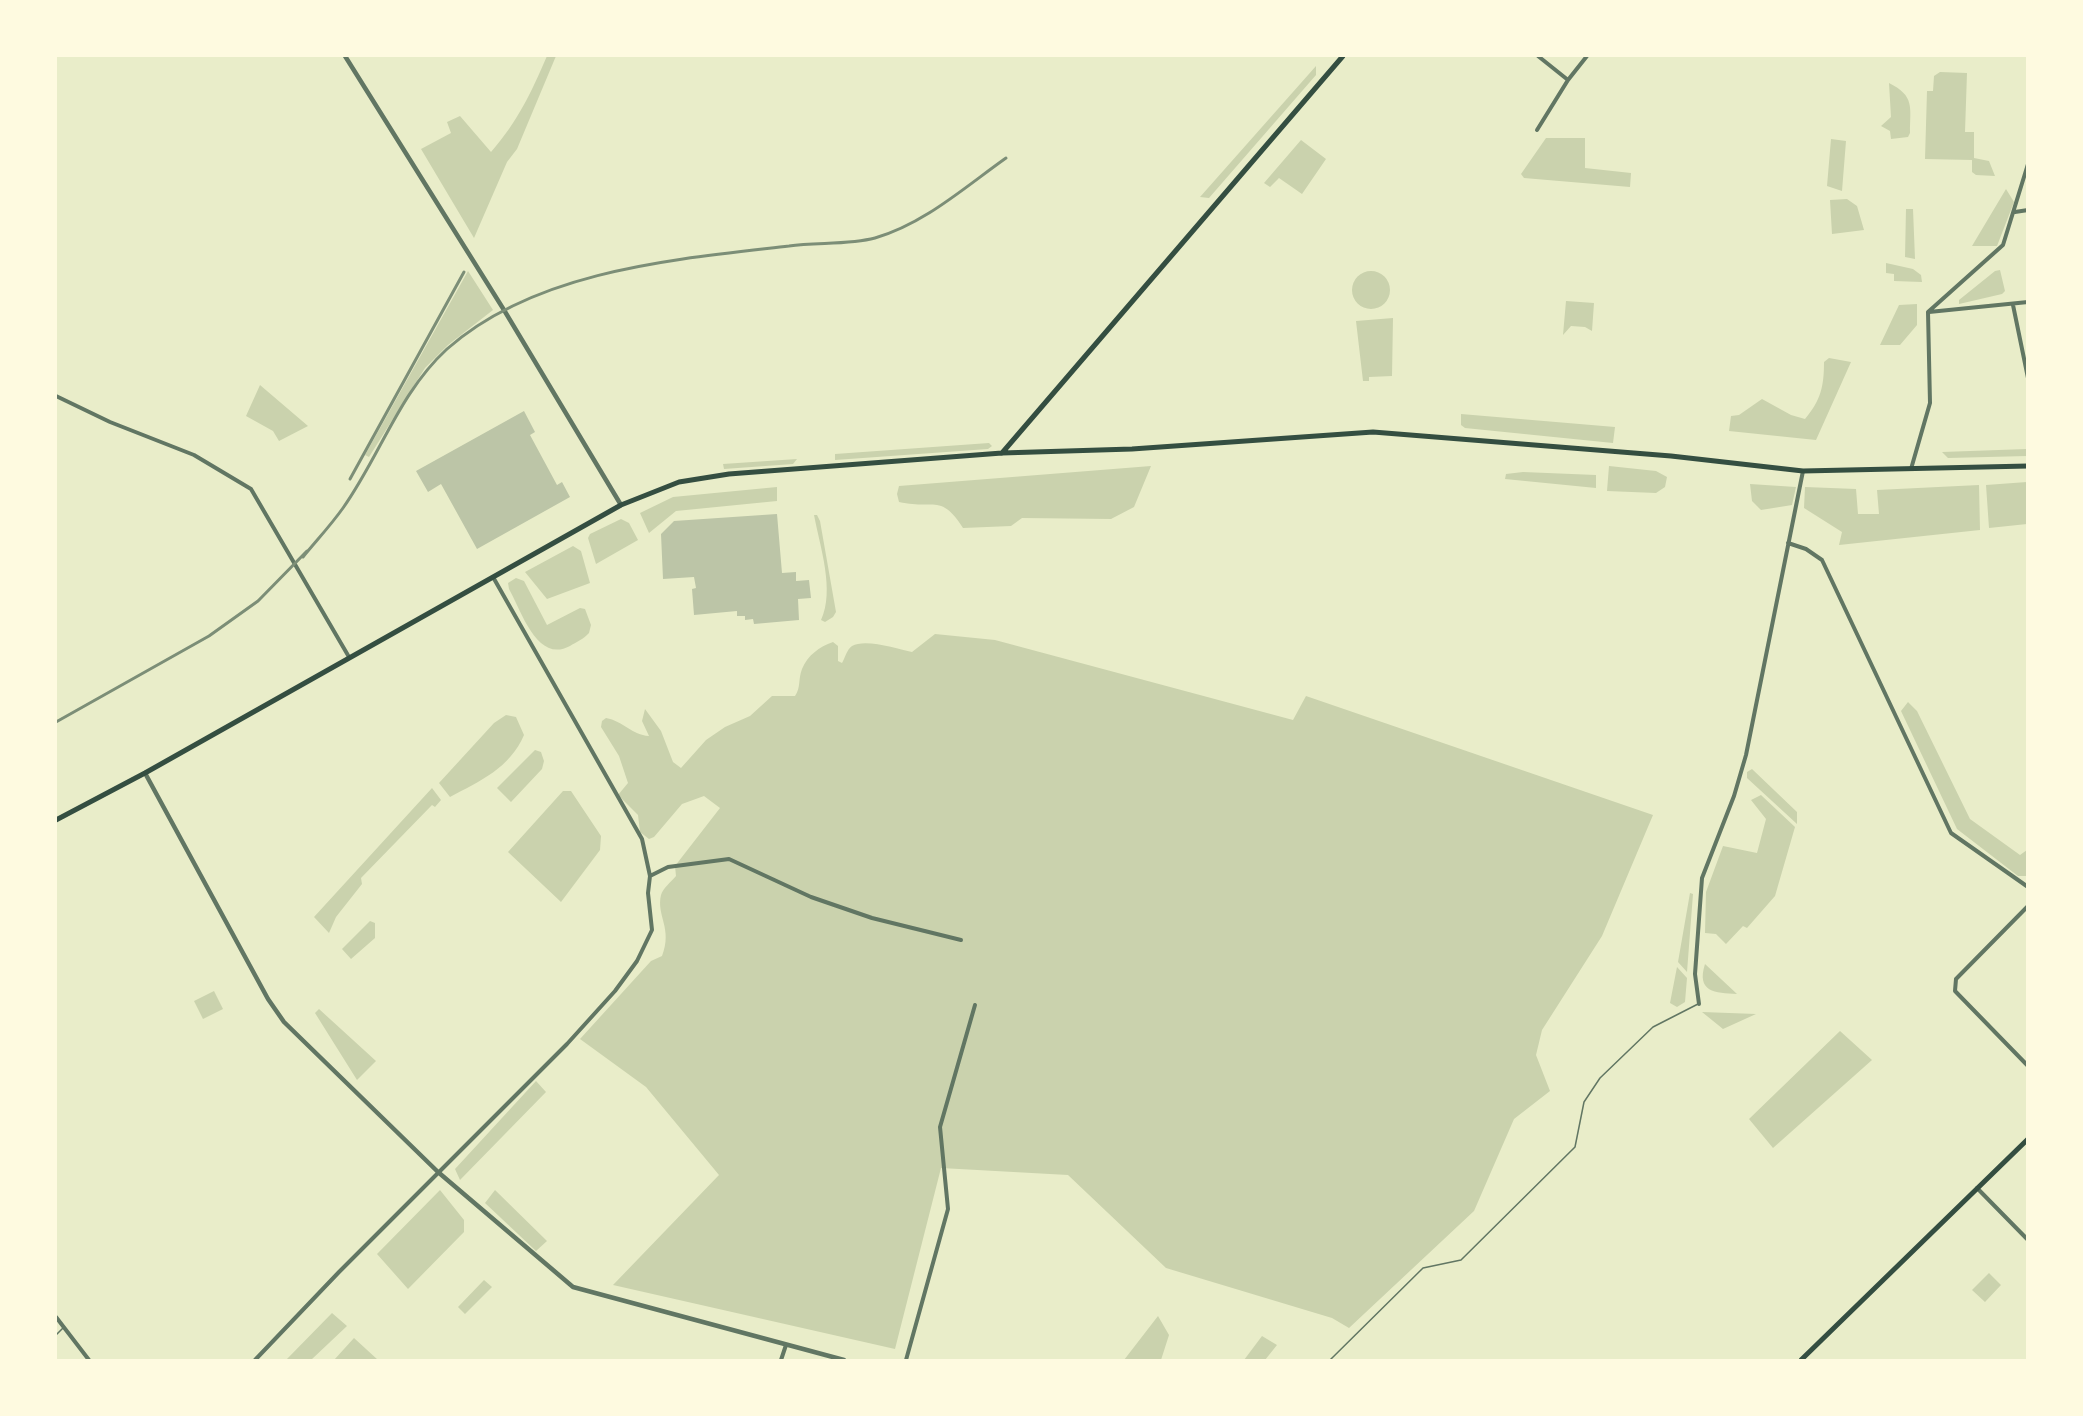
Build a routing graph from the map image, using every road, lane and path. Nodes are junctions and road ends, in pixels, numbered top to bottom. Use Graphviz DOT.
graph roads {
  1 [pos="345,56"];
  2 [pos="1343,56"];
  3 [pos="1538,56"];
  4 [pos="1587,56"];
  5 [pos="1568,80"];
  6 [pos="1537,130"];
  7 [pos="2028,164"];
  8 [pos="2028,210"];
  9 [pos="2014,212"];
  10 [pos="2028,302"];
  11 [pos="2013,305"];
  12 [pos="1928,312"];
  13 [pos="2028,378"];
  14 [pos="56,396"];
  15 [pos="1002,453"];
  16 [pos="2028,466"];
  17 [pos="1803,471"];
  18 [pos="1911,471"];
  19 [pos="621,505"];
  20 [pos="1788,543"];
  21 [pos="493,577"];
  22 [pos="350,657"];
  23 [pos="145,773"];
  24 [pos="56,820"];
  25 [pos="650,876"];
  26 [pos="2028,887"];
  27 [pos="2028,906"];
  28 [pos="961,940"];
  29 [pos="1699,1004"];
  30 [pos="975,1005"];
  31 [pos="2028,1066"];
  32 [pos="2028,1139"];
  33 [pos="438,1172"];
  34 [pos="1977,1188"];
  35 [pos="2028,1240"];
  36 [pos="56,1317"];
  37 [pos="63,1327"];
  38 [pos="56,1335"];
  39 [pos="786,1345"];
  40 [pos="89,1360"];
  41 [pos="255,1360"];
  42 [pos="781,1360"];
  43 [pos="844,1360"];
  44 [pos="906,1360"];
  45 [pos="1330,1360"];
  46 [pos="1801,1360"];
  1 -- 19 [label="street"];
  2 -- 15 [label="main road"];
  3 -- 5 [label="street"];
  4 -- 5 [label="street"];
  5 -- 6 [label="street"];
  7 -- 9 [label="street"];
  8 -- 9 [label="street"];
  9 -- 12 [label="street"];
  10 -- 11 [label="street"];
  11 -- 12 [label="street"];
  11 -- 13 [label="street"];
  12 -- 18 [label="street"];
  14 -- 22 [label="street"];
  15 -- 17 [label="main road"];
  15 -- 19 [label="main road"];
  16 -- 18 [label="main road"];
  17 -- 18 [label="main road"];
  17 -- 20 [label="street"];
  19 -- 21 [label="main road"];
  20 -- 26 [label="street"];
  20 -- 29 [label="street"];
  21 -- 22 [label="main road"];
  21 -- 25 [label="street"];
  22 -- 23 [label="main road"];
  23 -- 24 [label="main road"];
  23 -- 33 [label="street"];
  25 -- 28 [label="street"];
  25 -- 33 [label="street"];
  27 -- 31 [label="street"];
  29 -- 45 [label="lane"];
  30 -- 44 [label="street"];
  32 -- 34 [label="main road"];
  33 -- 39 [label="street"];
  33 -- 41 [label="street"];
  34 -- 35 [label="street"];
  34 -- 46 [label="main road"];
  36 -- 37 [label="street"];
  37 -- 38 [label="lane"];
  37 -- 40 [label="street"];
  39 -- 42 [label="street"];
  39 -- 43 [label="street"];
}
